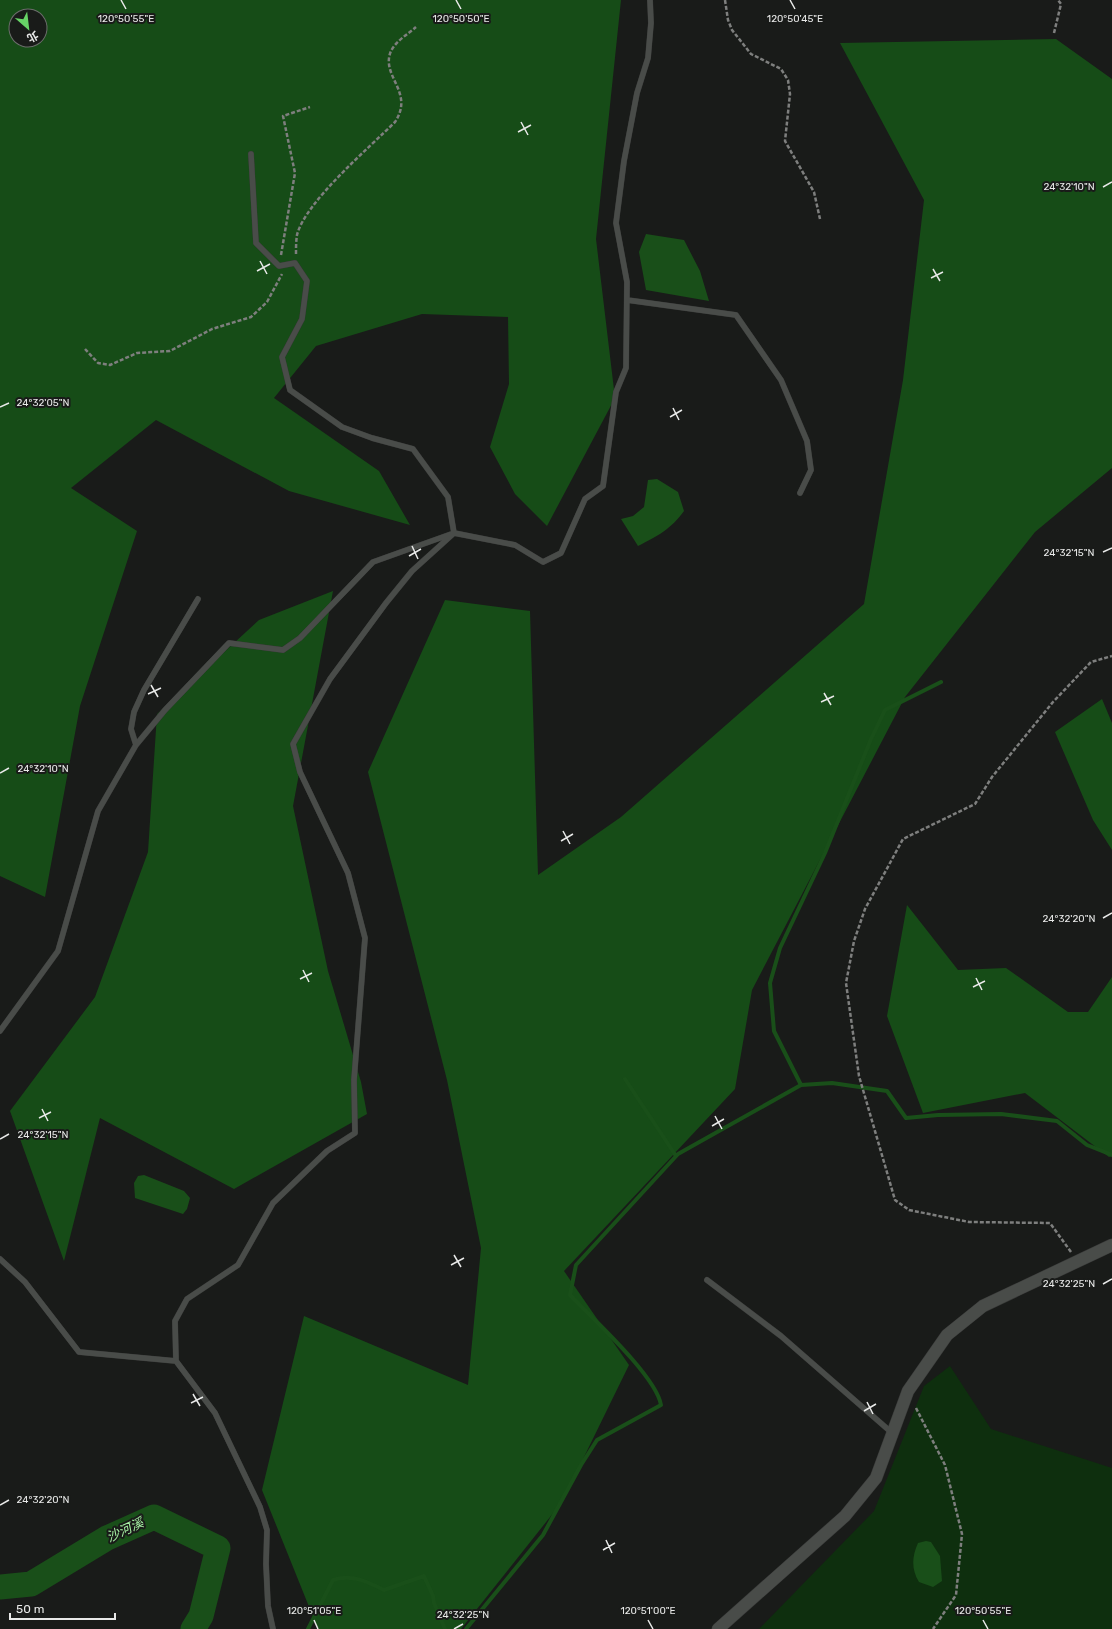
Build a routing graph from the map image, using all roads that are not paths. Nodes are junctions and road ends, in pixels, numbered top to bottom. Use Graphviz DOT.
graph roads {
  1 [pos="650,0"];
  2 [pos="251,154"];
  3 [pos="627,300"];
  4 [pos="800,493"];
  5 [pos="454,533"];
  6 [pos="198,599"];
  7 [pos="136,745"];
  8 [pos="0,1031"];
  9 [pos="1112,1245"];
  10 [pos="0,1259"];
  11 [pos="707,1280"];
  12 [pos="176,1361"];
  13 [pos="892,1432"];
  14 [pos="273,1629"];
  15 [pos="718,1629"];
  1 -- 3 [label="lane"];
  2 -- 5 [label="lane"];
  3 -- 4 [label="lane"];
  3 -- 5 [label="lane"];
  5 -- 7 [label="lane"];
  5 -- 12 [label="lane"];
  6 -- 7 [label="lane"];
  7 -- 8 [label="lane"];
  9 -- 13 [label="street"];
  10 -- 12 [label="lane"];
  11 -- 13 [label="lane"];
  12 -- 14 [label="lane"];
  13 -- 15 [label="street"];
}
